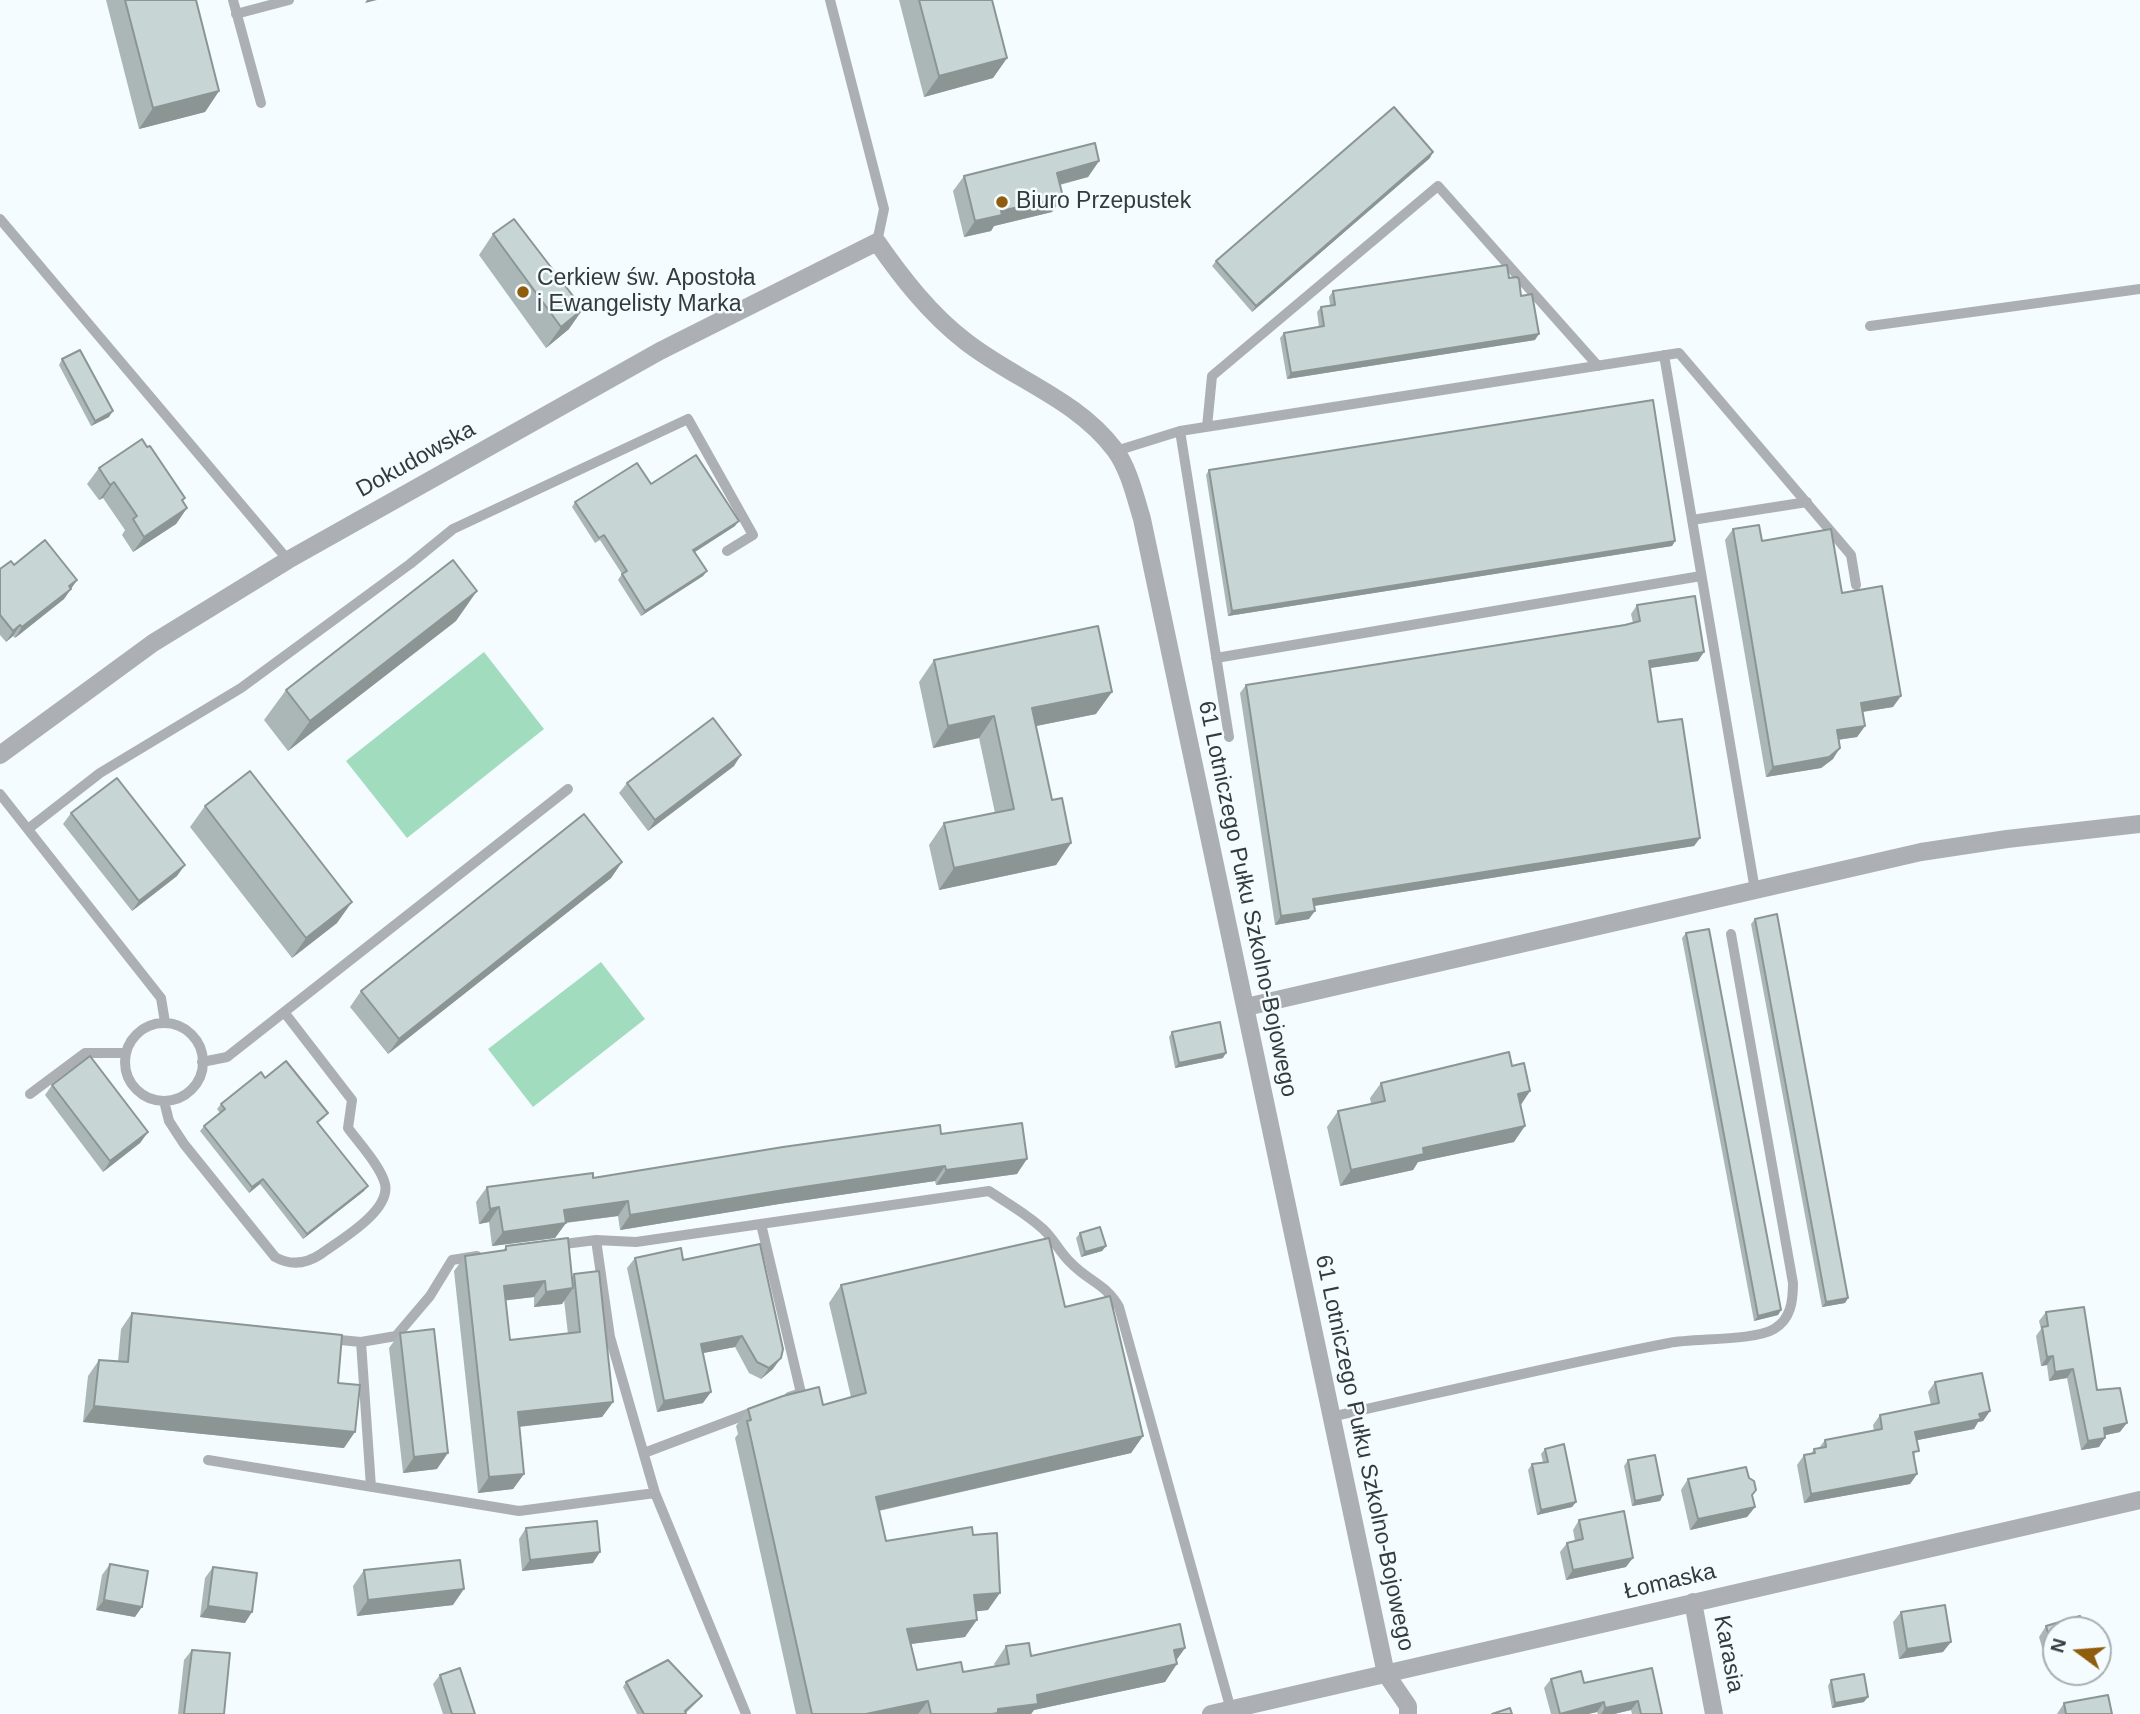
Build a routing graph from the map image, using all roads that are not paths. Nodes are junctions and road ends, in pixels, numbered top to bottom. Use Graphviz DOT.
graph roads {
  1 [pos="233,0"];
  2 [pos="289,0"];
  3 [pos="830,0"];
  4 [pos="236,14"];
  5 [pos="261,103"];
  6 [pos="0,219"];
  7 [pos="877,242"];
  8 [pos="2140,289"];
  9 [pos="1870,326"];
  10 [pos="1664,355"];
  11 [pos="1598,366"];
  12 [pos="1206,427"];
  13 [pos="1180,431"];
  14 [pos="1116,451"];
  15 [pos="1807,502"];
  16 [pos="1692,520"];
  17 [pos="727,551"];
  18 [pos="288,560"];
  19 [pos="1701,576"];
  20 [pos="1856,585"];
  21 [pos="1216,658"];
  22 [pos="1229,737"];
  23 [pos="0,755"];
  24 [pos="568,789"];
  25 [pos="0,794"];
  26 [pos="2140,824"];
  27 [pos="28,829"];
  28 [pos="1755,890"];
  29 [pos="1731,934"];
  30 [pos="1246,1007"];
  31 [pos="284,1012"];
  32 [pos="164,1023"];
  33 [pos="126,1053"];
  34 [pos="202,1062"];
  35 [pos="30,1094"];
  36 [pos="164,1101"];
  37 [pos="761,1224"];
  38 [pos="596,1240"];
  39 [pos="544,1247"];
  40 [pos="491,1254"];
  41 [pos="319,1338"];
  42 [pos="361,1342"];
  43 [pos="1331,1417"];
  44 [pos="644,1453"];
  45 [pos="208,1461"];
  46 [pos="371,1487"];
  47 [pos="655,1493"];
  48 [pos="2140,1500"];
  49 [pos="1693,1602"];
  50 [pos="1387,1674"];
  51 [pos="1231,1710"];
  52 [pos="746,1714"];
  53 [pos="1211,1714"];
  54 [pos="1408,1714"];
  55 [pos="1714,1714"];
  1 -- 4 [label="lane"];
  2 -- 4 [label="lane"];
  3 -- 7 [label="lane"];
  4 -- 5 [label="lane"];
  6 -- 18 [label="lane"];
  7 -- 14 [label="street, 61 Lotniczego Pułku Szkolno-Bojowego"];
  7 -- 18 [label="street, Dokudowska"];
  8 -- 9 [label="lane"];
  10 -- 11 [label="lane"];
  10 -- 15 [label="lane"];
  10 -- 16 [label="lane"];
  11 -- 12 [label="lane"];
  11 -- 12 [label="lane"];
  12 -- 13 [label="lane"];
  13 -- 14 [label="lane"];
  13 -- 21 [label="lane"];
  14 -- 30 [label="street, 61 Lotniczego Pułku Szkolno-Bojowego"];
  15 -- 16 [label="lane"];
  15 -- 20 [label="lane"];
  16 -- 19 [label="lane"];
  17 -- 27 [label="lane"];
  18 -- 23 [label="street, Dokudowska"];
  19 -- 21 [label="lane"];
  19 -- 28 [label="lane"];
  21 -- 22 [label="lane"];
  24 -- 31 [label="lane"];
  25 -- 27 [label="lane"];
  26 -- 28 [label="street"];
  27 -- 32 [label="lane"];
  28 -- 30 [label="street"];
  29 -- 43 [label="lane"];
  30 -- 43 [label="street, 61 Lotniczego Pułku Szkolno-Bojowego"];
  31 -- 34 [label="lane"];
  31 -- 36 [label="lane"];
  32 -- 33 [label="lane"];
  32 -- 34 [label="lane"];
  33 -- 35 [label="lane"];
  33 -- 36 [label="lane"];
  34 -- 36 [label="lane"];
  37 -- 38 [label="lane"];
  37 -- 44 [label="lane"];
  37 -- 51 [label="lane"];
  38 -- 39 [label="lane"];
  38 -- 44 [label="lane"];
  40 -- 42 [label="lane"];
  41 -- 42 [label="lane"];
  42 -- 46 [label="lane"];
  43 -- 50 [label="street, 61 Lotniczego Pułku Szkolno-Bojowego"];
  44 -- 47 [label="lane"];
  45 -- 46 [label="lane"];
  46 -- 47 [label="lane"];
  47 -- 52 [label="lane"];
  48 -- 49 [label="street, Łomaska"];
  49 -- 50 [label="street, Łomaska"];
  49 -- 55 [label="street, Karasia"];
  50 -- 51 [label="street, Łomaska"];
  50 -- 54 [label="street"];
  51 -- 53 [label="street, Łomaska"];
}
